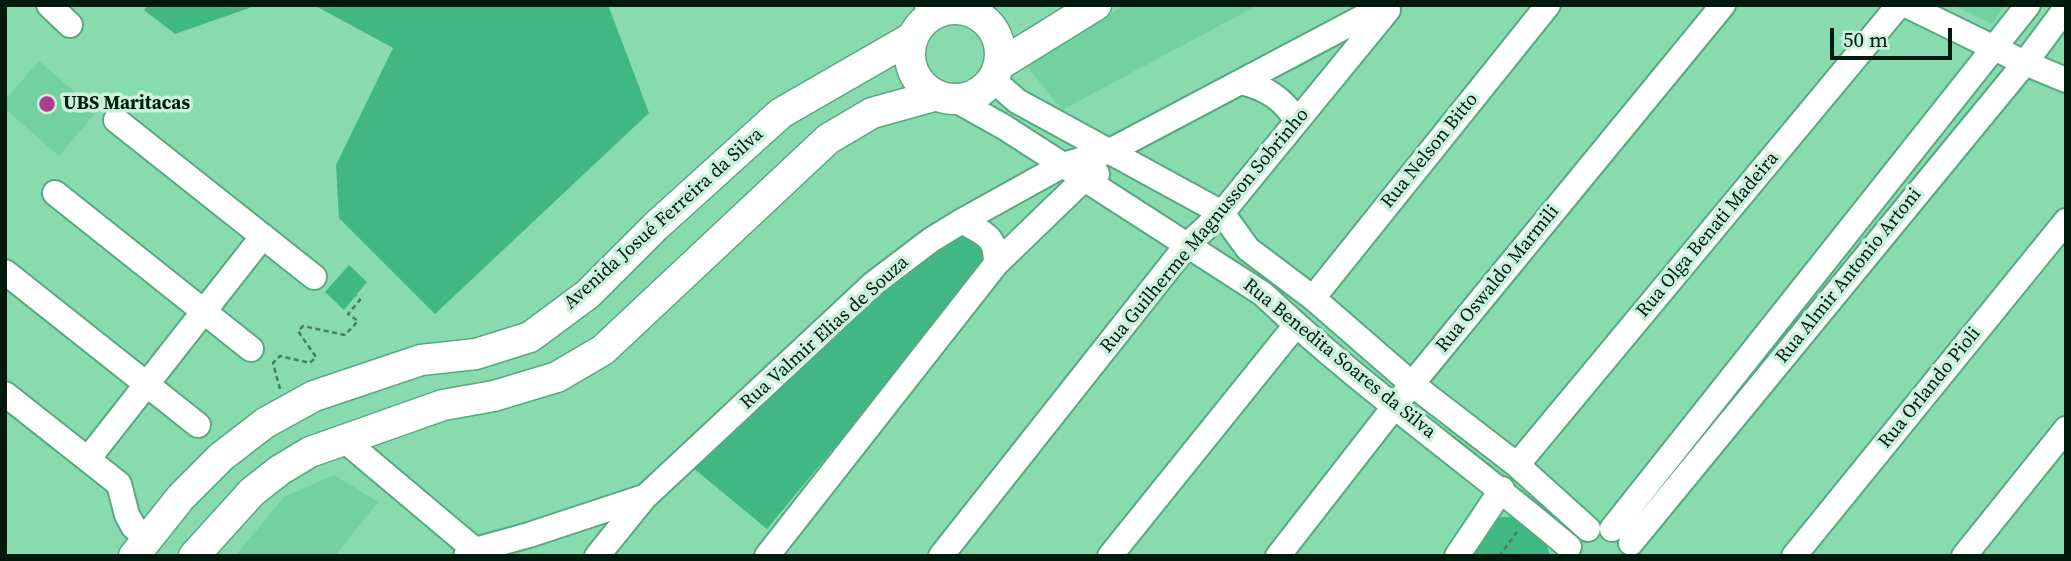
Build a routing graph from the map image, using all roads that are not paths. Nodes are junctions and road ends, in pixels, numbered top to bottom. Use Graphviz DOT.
graph roads {
  1 [pos="49,5"];
  2 [pos="1096,5"];
  3 [pos="1386,5"];
  4 [pos="1392,5"];
  5 [pos="1548,5"];
  6 [pos="1723,5"];
  7 [pos="1899,5"];
  8 [pos="1906,5"];
  9 [pos="2028,5"];
  10 [pos="964,7"];
  11 [pos="2066,8"];
  12 [pos="924,19"];
  13 [pos="70,25"];
  14 [pos="1996,48"];
  15 [pos="2025,62"];
  16 [pos="996,72"];
  17 [pos="2066,80"];
  18 [pos="1241,82"];
  19 [pos="946,97"];
  20 [pos="116,120"];
  21 [pos="1297,121"];
  22 [pos="1116,157"];
  23 [pos="1063,165"];
  24 [pos="1083,180"];
  25 [pos="55,192"];
  26 [pos="1222,213"];
  27 [pos="962,221"];
  28 [pos="2066,221"];
  29 [pos="262,236"];
  30 [pos="1188,245"];
  31 [pos="996,264"];
  32 [pos="5,272"];
  33 [pos="314,277"];
  34 [pos="1312,298"];
  35 [pos="205,310"];
  36 [pos="1296,325"];
  37 [pos="251,349"];
  38 [pos="147,384"];
  39 [pos="1412,384"];
  40 [pos="5,394"];
  41 [pos="307,401"];
  42 [pos="1395,407"];
  43 [pos="198,425"];
  44 [pos="2066,429"];
  45 [pos="343,439"];
  46 [pos="88,459"];
  47 [pos="1517,466"];
  48 [pos="1502,489"];
  49 [pos="645,497"];
  50 [pos="1617,539"];
  51 [pos="150,550"];
  52 [pos="1567,551"];
  53 [pos="474,554"];
  54 [pos="194,556"];
  55 [pos="597,556"];
  56 [pos="767,556"];
  57 [pos="941,556"];
  58 [pos="1110,556"];
  59 [pos="1279,556"];
  60 [pos="1457,556"];
  61 [pos="1794,556"];
  62 [pos="1964,556"];
  1 -- 13 [label="street"];
  2 -- 16 [label="main road"];
  3 -- 18 [label="street, Rua Valmir Elias de Souza"];
  4 -- 21 [label="street, Rua Guilherme Magnusson Sobrinho"];
  5 -- 34 [label="street, Rua Nelson Bitto"];
  6 -- 39 [label="street, Rua Oswaldo Marmili"];
  7 -- 47 [label="street, Rua Olga Benati Madeira"];
  8 -- 14 [label="street"];
  9 -- 14 [label="street, Rua Almir Antonio Artoni"];
  10 -- 12 [label="main road"];
  10 -- 16 [label="main road"];
  11 -- 15 [label="street, Rua Almir Antonio Artoni"];
  12 -- 19 [label="main road"];
  12 -- 41 [label="main road, Avenida Josué Ferreira da Silva"];
  14 -- 15 [label="street"];
  14 -- 50 [label="street, Rua Almir Antonio Artoni"];
  15 -- 17 [label="street"];
  15 -- 50 [label="street, Rua Almir Antonio Artoni"];
  16 -- 19 [label="main road"];
  16 -- 22 [label="street, Rua Benedita Soares da Silva"];
  18 -- 21 [label="street"];
  18 -- 22 [label="street, Rua Valmir Elias de Souza"];
  19 -- 23 [label="street, Rua Benedita Soares da Silva"];
  19 -- 45 [label="main road"];
  20 -- 29 [label="street"];
  21 -- 26 [label="street, Rua Guilherme Magnusson Sobrinho"];
  22 -- 23 [label="street, Rua Valmir Elias de Souza"];
  22 -- 24 [label="street"];
  22 -- 26 [label="street, Rua Benedita Soares da Silva"];
  23 -- 24 [label="street, Rua Benedita Soares da Silva"];
  23 -- 27 [label="street, Rua Valmir Elias de Souza"];
  24 -- 30 [label="street, Rua Benedita Soares da Silva"];
  24 -- 31 [label="street"];
  25 -- 35 [label="street"];
  26 -- 30 [label="street, Rua Guilherme Magnusson Sobrinho"];
  26 -- 34 [label="street, Rua Benedita Soares da Silva"];
  27 -- 31 [label="street"];
  27 -- 49 [label="street, Rua Valmir Elias de Souza"];
  28 -- 61 [label="street, Rua Orlando Pioli"];
  29 -- 33 [label="street"];
  29 -- 35 [label="street"];
  30 -- 36 [label="street, Rua Benedita Soares da Silva"];
  30 -- 57 [label="street, Rua Guilherme Magnusson Sobrinho"];
  31 -- 56 [label="street"];
  32 -- 38 [label="street"];
  34 -- 39 [label="street, Rua Benedita Soares da Silva"];
  35 -- 37 [label="street"];
  35 -- 38 [label="street"];
  36 -- 42 [label="street, Rua Benedita Soares da Silva"];
  36 -- 58 [label="street"];
  38 -- 43 [label="street"];
  38 -- 46 [label="street"];
  39 -- 42 [label="street, Rua Oswaldo Marmili"];
  39 -- 47 [label="street, Rua Benedita Soares da Silva"];
  40 -- 46 [label="street"];
  41 -- 45 [label="main road"];
  41 -- 51 [label="main road, Avenida Josué Ferreira da Silva"];
  42 -- 48 [label="street, Rua Benedita Soares da Silva"];
  42 -- 59 [label="street, Rua Oswaldo Marmili"];
  44 -- 62 [label="street"];
  45 -- 53 [label="street"];
  45 -- 54 [label="main road"];
  46 -- 51 [label="street"];
  47 -- 50 [label="street, Rua Benedita Soares da Silva"];
  48 -- 52 [label="street, Rua Benedita Soares da Silva"];
  48 -- 60 [label="street"];
  49 -- 53 [label="street"];
  49 -- 55 [label="street, Rua Valmir Elias de Souza"];
  50 -- 52 [label="street"];
}
